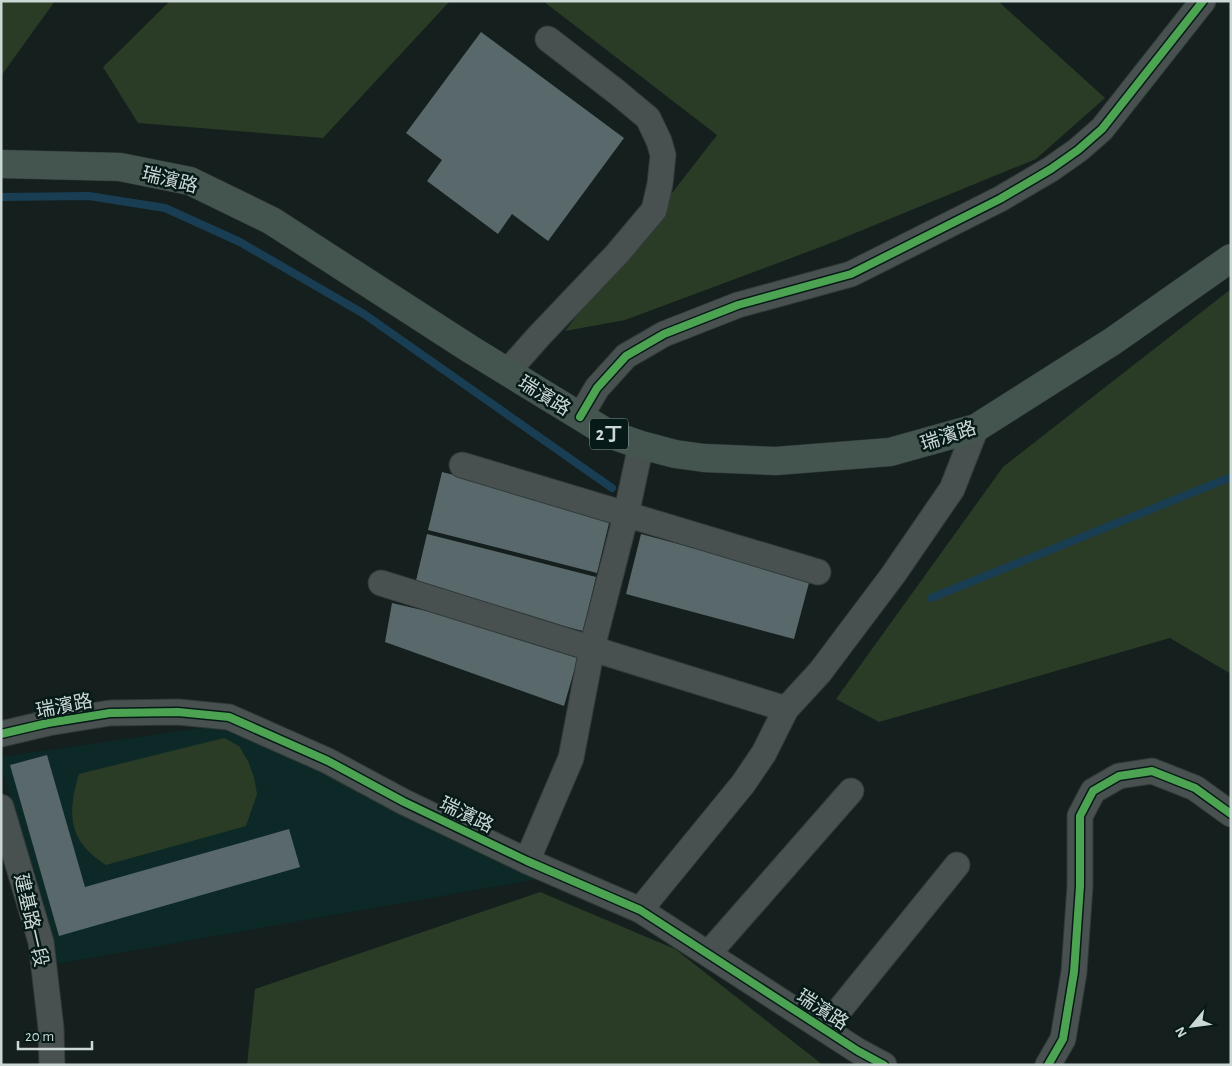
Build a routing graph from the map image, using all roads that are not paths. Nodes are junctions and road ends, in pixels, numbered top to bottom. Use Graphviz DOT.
graph roads {
  1 [pos="1203,1"];
  2 [pos="548,39"];
  3 [pos="1,164"];
  4 [pos="1231,258"];
  5 [pos="507,372"];
  6 [pos="580,417"];
  7 [pos="976,428"];
  8 [pos="641,446"];
  9 [pos="462,465"];
  10 [pos="626,515"];
  11 [pos="818,572"];
  12 [pos="381,584"];
  13 [pos="592,648"];
  14 [pos="786,709"];
  15 [pos="1,734"];
  16 [pos="851,791"];
  17 [pos="1,807"];
  18 [pos="1231,814"];
  19 [pos="526,861"];
  20 [pos="958,865"];
  21 [pos="640,910"];
  22 [pos="708,954"];
  23 [pos="824,1029"];
  24 [pos="52,1065"];
  25 [pos="884,1065"];
  26 [pos="1048,1065"];
  1 -- 6 [label="street"];
  2 -- 5 [label="street"];
  3 -- 5 [label="main road, 瑞濱路 / 2丁"];
  4 -- 7 [label="main road, 瑞濱路 / 2丁"];
  5 -- 6 [label="main road, 瑞濱路 / 2丁"];
  6 -- 8 [label="main road, 瑞濱路 / 2丁"];
  7 -- 8 [label="main road, 瑞濱路 / 2丁"];
  7 -- 14 [label="street"];
  8 -- 10 [label="street"];
  9 -- 10 [label="street"];
  10 -- 11 [label="street"];
  10 -- 13 [label="street"];
  12 -- 13 [label="street"];
  13 -- 14 [label="street"];
  13 -- 19 [label="street"];
  14 -- 21 [label="street"];
  15 -- 19 [label="street, 瑞濱路"];
  16 -- 22 [label="street"];
  17 -- 24 [label="street, 建基路一段"];
  18 -- 26 [label="street"];
  19 -- 21 [label="street, 瑞濱路"];
  20 -- 23 [label="street"];
  21 -- 22 [label="street, 瑞濱路"];
  22 -- 23 [label="street, 瑞濱路"];
  23 -- 25 [label="street, 瑞濱路"];
}
